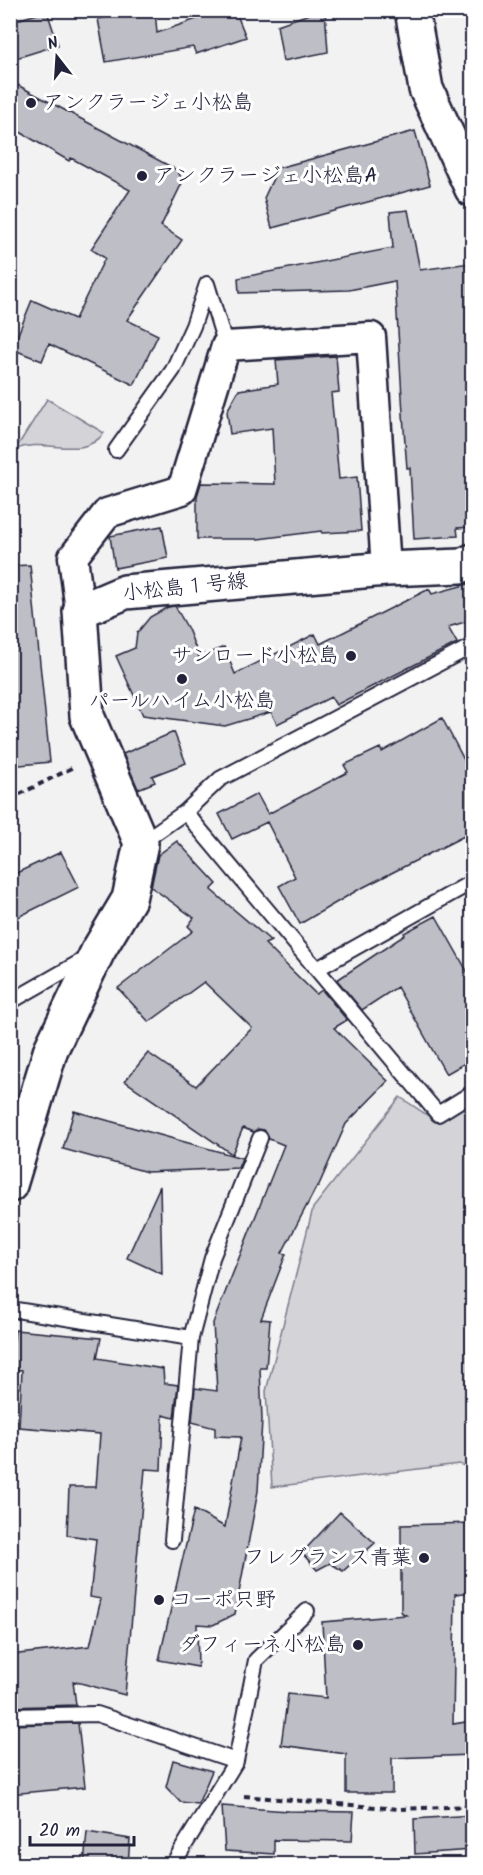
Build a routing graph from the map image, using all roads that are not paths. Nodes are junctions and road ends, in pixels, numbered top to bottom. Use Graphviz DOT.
graph roads {
  1 [pos="412,10"];
  2 [pos="464,146"];
  3 [pos="472,189"];
  4 [pos="226,346"];
  5 [pos="116,450"];
  6 [pos="472,561"];
  7 [pos="386,569"];
  8 [pos="80,611"];
  9 [pos="472,646"];
  10 [pos="185,812"];
  11 [pos="141,843"];
  12 [pos="472,882"];
  13 [pos="98,951"];
  14 [pos="317,969"];
  15 [pos="10,1002"];
  16 [pos="472,1093"];
  17 [pos="260,1138"];
  18 [pos="10,1185"];
  19 [pos="10,1309"];
  20 [pos="191,1338"];
  21 [pos="171,1540"];
  22 [pos="307,1611"];
  23 [pos="10,1716"];
  24 [pos="236,1761"];
  25 [pos="173,1864"];
  1 -- 2 [label="street"];
  2 -- 3 [label="street"];
  4 -- 5 [label="lane"];
  4 -- 7 [label="street"];
  4 -- 8 [label="street"];
  6 -- 7 [label="street, 小松島１号線"];
  7 -- 8 [label="street, 小松島１号線"];
  8 -- 11 [label="street"];
  9 -- 10 [label="lane"];
  10 -- 11 [label="lane"];
  10 -- 14 [label="lane"];
  11 -- 13 [label="street"];
  12 -- 14 [label="lane"];
  13 -- 15 [label="lane"];
  13 -- 18 [label="street"];
  14 -- 16 [label="lane"];
  17 -- 20 [label="lane"];
  19 -- 20 [label="lane"];
  20 -- 21 [label="lane"];
  22 -- 24 [label="lane"];
  23 -- 24 [label="lane"];
  24 -- 25 [label="lane"];
}
